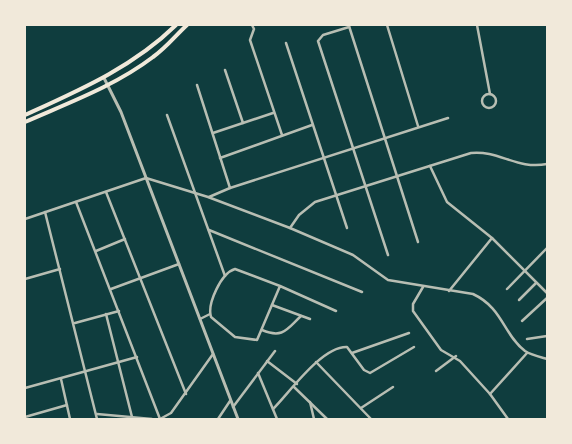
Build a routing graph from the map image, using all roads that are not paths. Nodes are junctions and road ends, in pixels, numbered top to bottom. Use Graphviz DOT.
graph roads {
  1 [pos="176,25"];
  2 [pos="187,25"];
  3 [pos="252,25"];
  4 [pos="387,25"];
  5 [pos="477,25"];
  6 [pos="348,26"];
  7 [pos="286,44"];
  8 [pos="226,70"];
  9 [pos="104,78"];
  10 [pos="197,85"];
  11 [pos="108,86"];
  12 [pos="490,94"];
  13 [pos="273,113"];
  14 [pos="25,114"];
  15 [pos="166,115"];
  16 [pos="448,118"];
  17 [pos="25,122"];
  18 [pos="243,123"];
  19 [pos="312,125"];
  20 [pos="418,127"];
  21 [pos="213,133"];
  22 [pos="282,135"];
  23 [pos="385,137"];
  24 [pos="355,147"];
  25 [pos="220,158"];
  26 [pos="322,158"];
  27 [pos="547,164"];
  28 [pos="430,165"];
  29 [pos="397,175"];
  30 [pos="146,178"];
  31 [pos="367,185"];
  32 [pos="230,188"];
  33 [pos="106,192"];
  34 [pos="195,194"];
  35 [pos="336,195"];
  36 [pos="208,197"];
  37 [pos="76,202"];
  38 [pos="45,212"];
  39 [pos="25,219"];
  40 [pos="290,228"];
  41 [pos="347,228"];
  42 [pos="208,230"];
  43 [pos="492,238"];
  44 [pos="125,239"];
  45 [pos="418,242"];
  46 [pos="547,248"];
  47 [pos="96,251"];
  48 [pos="388,254"];
  49 [pos="179,264"];
  50 [pos="60,269"];
  51 [pos="524,271"];
  52 [pos="226,277"];
  53 [pos="141,278"];
  54 [pos="25,279"];
  55 [pos="536,283"];
  56 [pos="280,286"];
  57 [pos="422,287"];
  58 [pos="111,289"];
  59 [pos="507,289"];
  60 [pos="449,291"];
  61 [pos="362,292"];
  62 [pos="547,293"];
  63 [pos="547,298"];
  64 [pos="519,300"];
  65 [pos="272,305"];
  66 [pos="119,311"];
  67 [pos="336,311"];
  68 [pos="106,314"];
  69 [pos="210,314"];
  70 [pos="302,316"];
  71 [pos="200,319"];
  72 [pos="310,319"];
  73 [pos="522,321"];
  74 [pos="74,323"];
  75 [pos="262,330"];
  76 [pos="409,333"];
  77 [pos="547,336"];
  78 [pos="528,339"];
  79 [pos="414,348"];
  80 [pos="275,351"];
  81 [pos="352,353"];
  82 [pos="527,353"];
  83 [pos="213,354"];
  84 [pos="456,356"];
  85 [pos="137,357"];
  86 [pos="547,359"];
  87 [pos="268,361"];
  88 [pos="119,362"];
  89 [pos="316,362"];
  90 [pos="436,370"];
  91 [pos="87,372"];
  92 [pos="258,373"];
  93 [pos="61,379"];
  94 [pos="296,386"];
  95 [pos="393,387"];
  96 [pos="25,388"];
  97 [pos="186,394"];
  98 [pos="490,394"];
  99 [pos="230,401"];
  100 [pos="310,402"];
  101 [pos="67,405"];
  102 [pos="233,407"];
  103 [pos="361,408"];
  104 [pos="273,409"];
  105 [pos="96,414"];
  106 [pos="25,417"];
  107 [pos="132,417"];
  108 [pos="237,417"];
  109 [pos="70,419"];
  110 [pos="97,419"];
  111 [pos="152,419"];
  112 [pos="160,419"];
  113 [pos="218,419"];
  114 [pos="233,419"];
  115 [pos="277,419"];
  116 [pos="314,419"];
  117 [pos="327,419"];
  118 [pos="371,419"];
  119 [pos="508,419"];
  1 -- 9 [label="main road"];
  2 -- 11 [label="main road"];
  3 -- 13 [label="street"];
  4 -- 20 [label="street"];
  5 -- 12 [label="street"];
  6 -- 23 [label="street"];
  6 -- 24 [label="street"];
  7 -- 19 [label="street"];
  8 -- 18 [label="street"];
  9 -- 11 [label="street"];
  9 -- 14 [label="main road"];
  10 -- 21 [label="street"];
  11 -- 17 [label="main road"];
  11 -- 30 [label="street"];
  12 -- 12 [label="street"];
  13 -- 18 [label="street"];
  13 -- 22 [label="street"];
  15 -- 34 [label="street"];
  16 -- 20 [label="street"];
  18 -- 21 [label="street"];
  19 -- 22 [label="street"];
  19 -- 26 [label="street"];
  20 -- 23 [label="street"];
  21 -- 25 [label="street"];
  22 -- 25 [label="street"];
  23 -- 24 [label="street"];
  23 -- 29 [label="street"];
  24 -- 26 [label="street"];
  24 -- 31 [label="street"];
  25 -- 32 [label="street"];
  26 -- 32 [label="street"];
  26 -- 35 [label="street"];
  27 -- 28 [label="street"];
  28 -- 29 [label="street"];
  28 -- 43 [label="street"];
  29 -- 31 [label="street"];
  29 -- 45 [label="street"];
  30 -- 33 [label="street"];
  30 -- 34 [label="street"];
  30 -- 49 [label="street"];
  31 -- 35 [label="street"];
  31 -- 48 [label="street"];
  32 -- 36 [label="street"];
  33 -- 37 [label="street"];
  33 -- 44 [label="street"];
  34 -- 36 [label="street"];
  34 -- 42 [label="street"];
  35 -- 40 [label="street"];
  35 -- 41 [label="street"];
  36 -- 40 [label="street"];
  37 -- 38 [label="street"];
  37 -- 47 [label="street"];
  38 -- 39 [label="street"];
  38 -- 50 [label="street"];
  40 -- 57 [label="street"];
  42 -- 52 [label="street"];
  42 -- 61 [label="street"];
  43 -- 51 [label="street"];
  43 -- 60 [label="street"];
  44 -- 47 [label="street"];
  44 -- 53 [label="street"];
  46 -- 51 [label="street"];
  47 -- 58 [label="street"];
  49 -- 53 [label="street"];
  49 -- 71 [label="street"];
  50 -- 54 [label="street"];
  50 -- 74 [label="street"];
  51 -- 55 [label="street"];
  51 -- 59 [label="street"];
  52 -- 56 [label="street"];
  52 -- 69 [label="street"];
  53 -- 58 [label="street"];
  53 -- 97 [label="street"];
  55 -- 62 [label="street"];
  55 -- 64 [label="street"];
  56 -- 65 [label="street"];
  56 -- 67 [label="street"];
  57 -- 60 [label="street"];
  57 -- 84 [label="street"];
  58 -- 66 [label="street"];
  60 -- 82 [label="street"];
  63 -- 73 [label="street"];
  65 -- 70 [label="street"];
  65 -- 75 [label="street"];
  66 -- 68 [label="street"];
  66 -- 85 [label="street"];
  68 -- 74 [label="street"];
  68 -- 88 [label="street"];
  69 -- 71 [label="street"];
  69 -- 75 [label="street"];
  70 -- 72 [label="street"];
  70 -- 75 [label="street"];
  71 -- 83 [label="street"];
  74 -- 91 [label="street"];
  76 -- 81 [label="street"];
  77 -- 78 [label="street"];
  79 -- 81 [label="street"];
  80 -- 87 [label="street"];
  81 -- 89 [label="street"];
  82 -- 86 [label="street"];
  82 -- 98 [label="street"];
  83 -- 97 [label="street"];
  83 -- 99 [label="street"];
  84 -- 90 [label="street"];
  84 -- 98 [label="street"];
  85 -- 88 [label="street"];
  85 -- 112 [label="street"];
  87 -- 92 [label="street"];
  87 -- 94 [label="street"];
  88 -- 91 [label="street"];
  88 -- 107 [label="street"];
  89 -- 94 [label="street"];
  89 -- 103 [label="street"];
  91 -- 93 [label="street"];
  91 -- 105 [label="street"];
  92 -- 102 [label="street"];
  92 -- 104 [label="street"];
  93 -- 96 [label="street"];
  93 -- 101 [label="street"];
  94 -- 100 [label="street"];
  94 -- 104 [label="street"];
  95 -- 103 [label="street"];
  97 -- 112 [label="street"];
  98 -- 119 [label="street"];
  99 -- 102 [label="street"];
  99 -- 113 [label="street"];
  100 -- 116 [label="street"];
  100 -- 117 [label="street"];
  101 -- 106 [label="street"];
  101 -- 109 [label="street"];
  102 -- 108 [label="street"];
  103 -- 118 [label="street"];
  104 -- 115 [label="street"];
  105 -- 107 [label="street"];
  105 -- 110 [label="street"];
  107 -- 111 [label="street"];
  108 -- 114 [label="street"];
}
